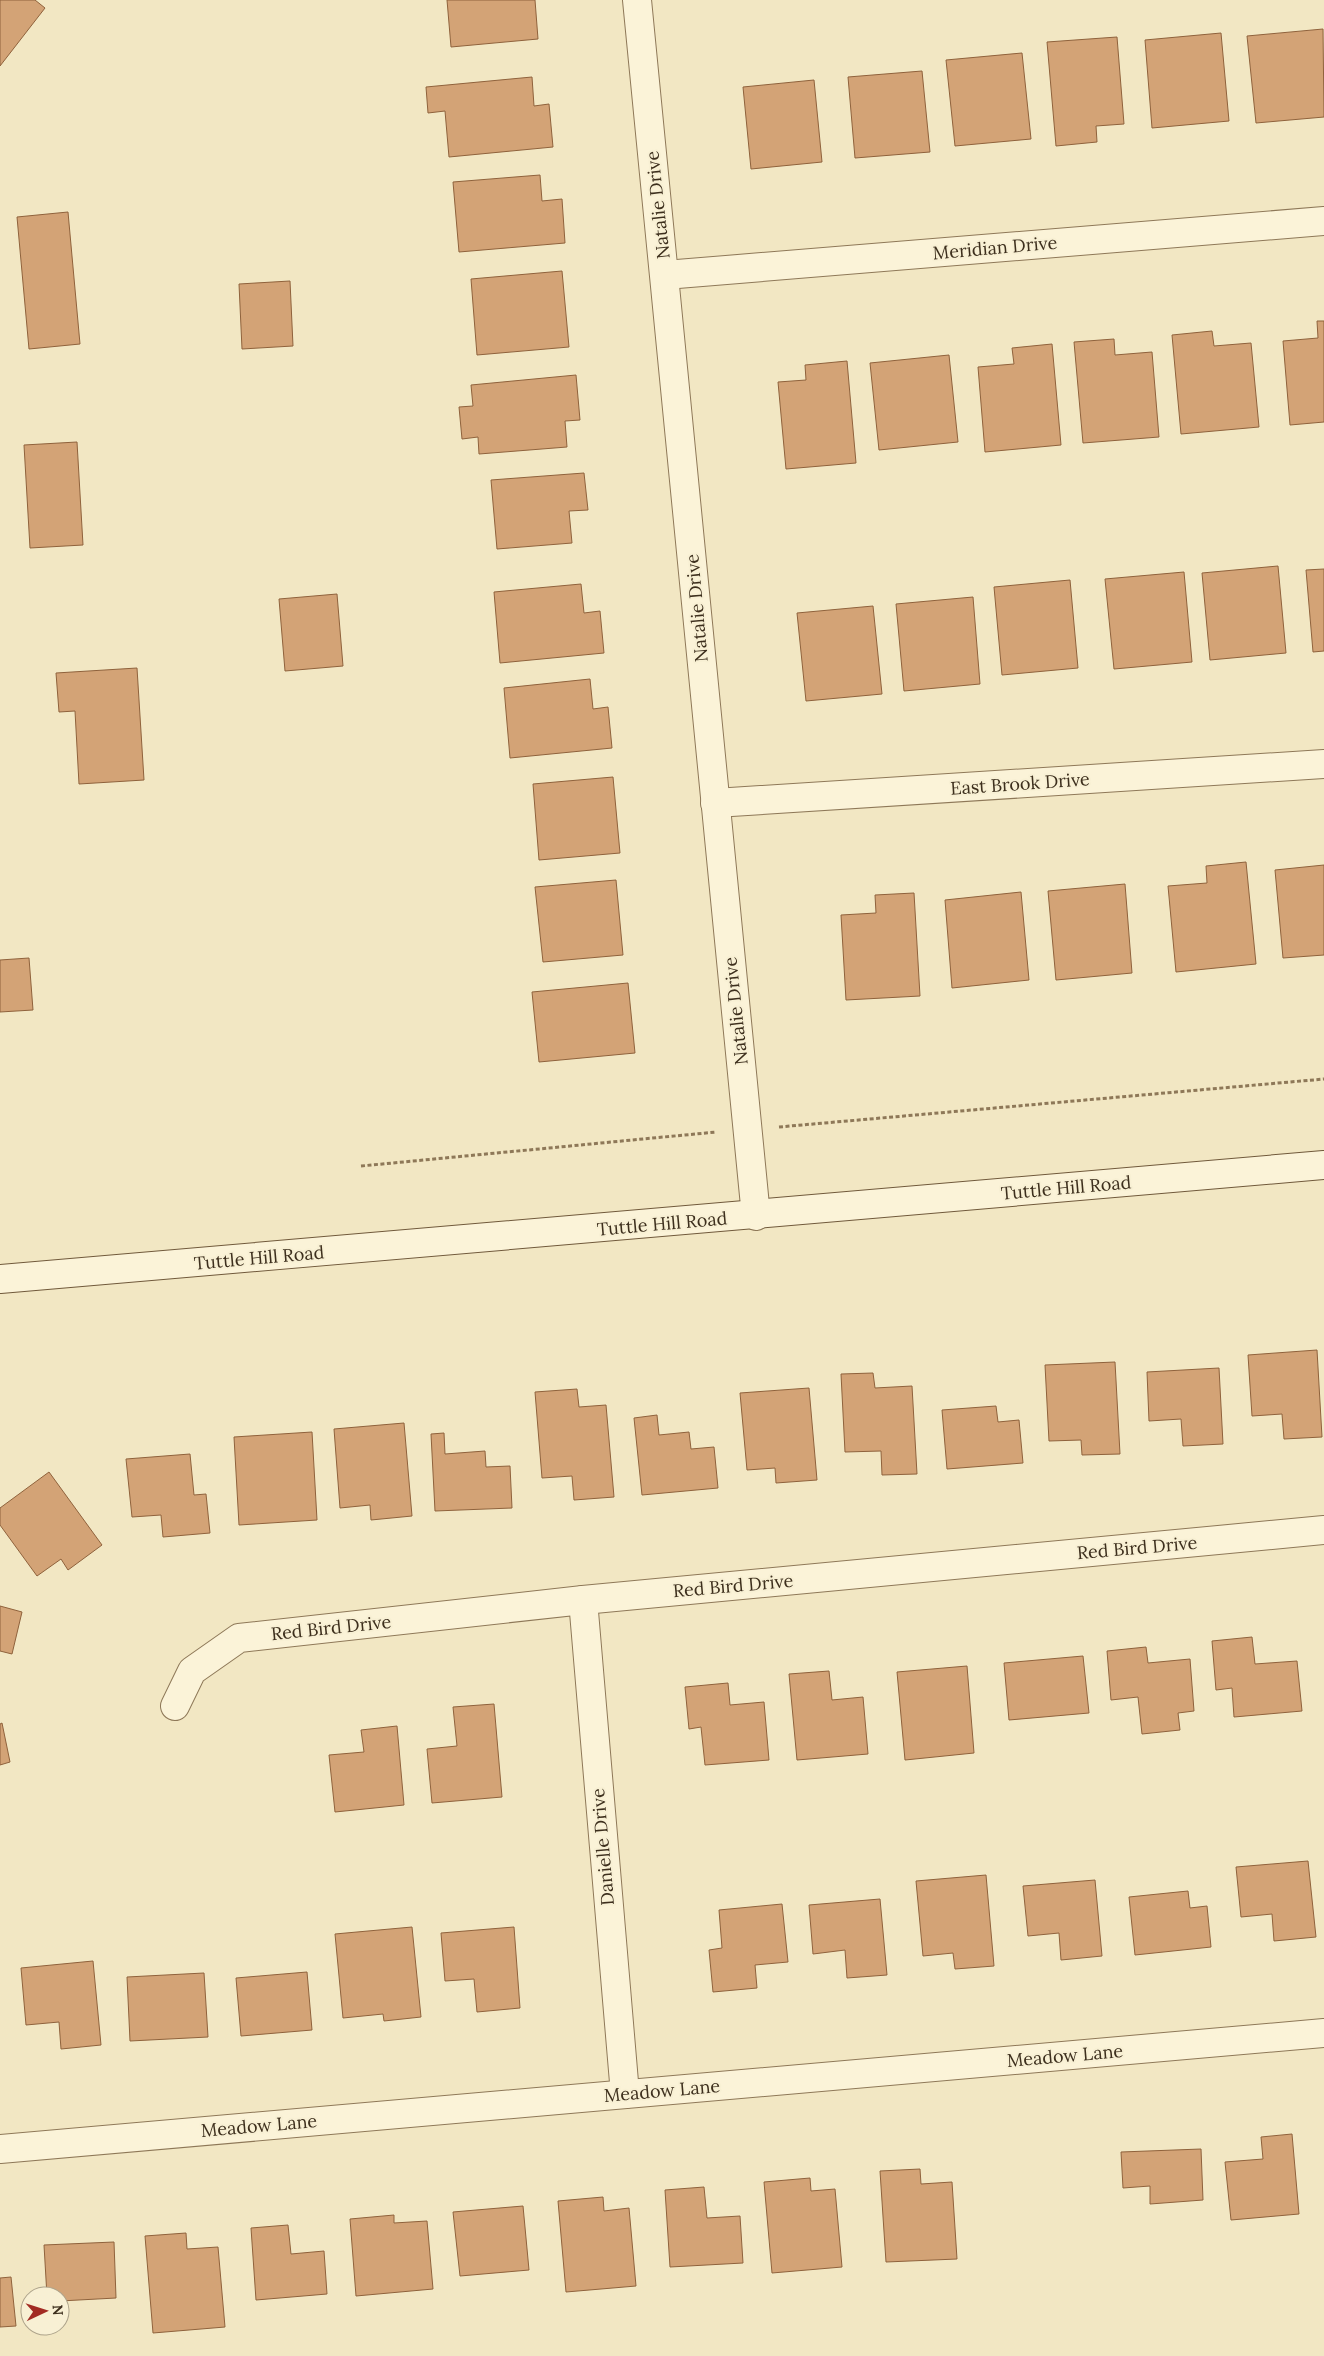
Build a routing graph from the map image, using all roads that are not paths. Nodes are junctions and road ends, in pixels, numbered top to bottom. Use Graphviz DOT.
graph roads {
  1 [pos="637,0"];
  2 [pos="1324,221"];
  3 [pos="665,275"];
  4 [pos="1324,764"];
  5 [pos="715,803"];
  6 [pos="1324,1166"];
  7 [pos="756,1216"];
  8 [pos="0,1279"];
  9 [pos="1324,1530"];
  10 [pos="583,1600"];
  11 [pos="174,1706"];
  12 [pos="1324,2033"];
  13 [pos="625,2094"];
  14 [pos="0,2149"];
  1 -- 3 [label="street, Natalie Drive"];
  2 -- 3 [label="street, Meridian Drive"];
  3 -- 5 [label="street, Natalie Drive"];
  4 -- 5 [label="street, East Brook Drive"];
  5 -- 7 [label="street, Natalie Drive"];
  6 -- 7 [label="street, Tuttle Hill Road"];
  7 -- 8 [label="street, Tuttle Hill Road"];
  9 -- 10 [label="street, Red Bird Drive"];
  10 -- 11 [label="street, Red Bird Drive"];
  10 -- 13 [label="street, Danielle Drive"];
  12 -- 13 [label="street, Meadow Lane"];
  13 -- 14 [label="street, Meadow Lane"];
}
